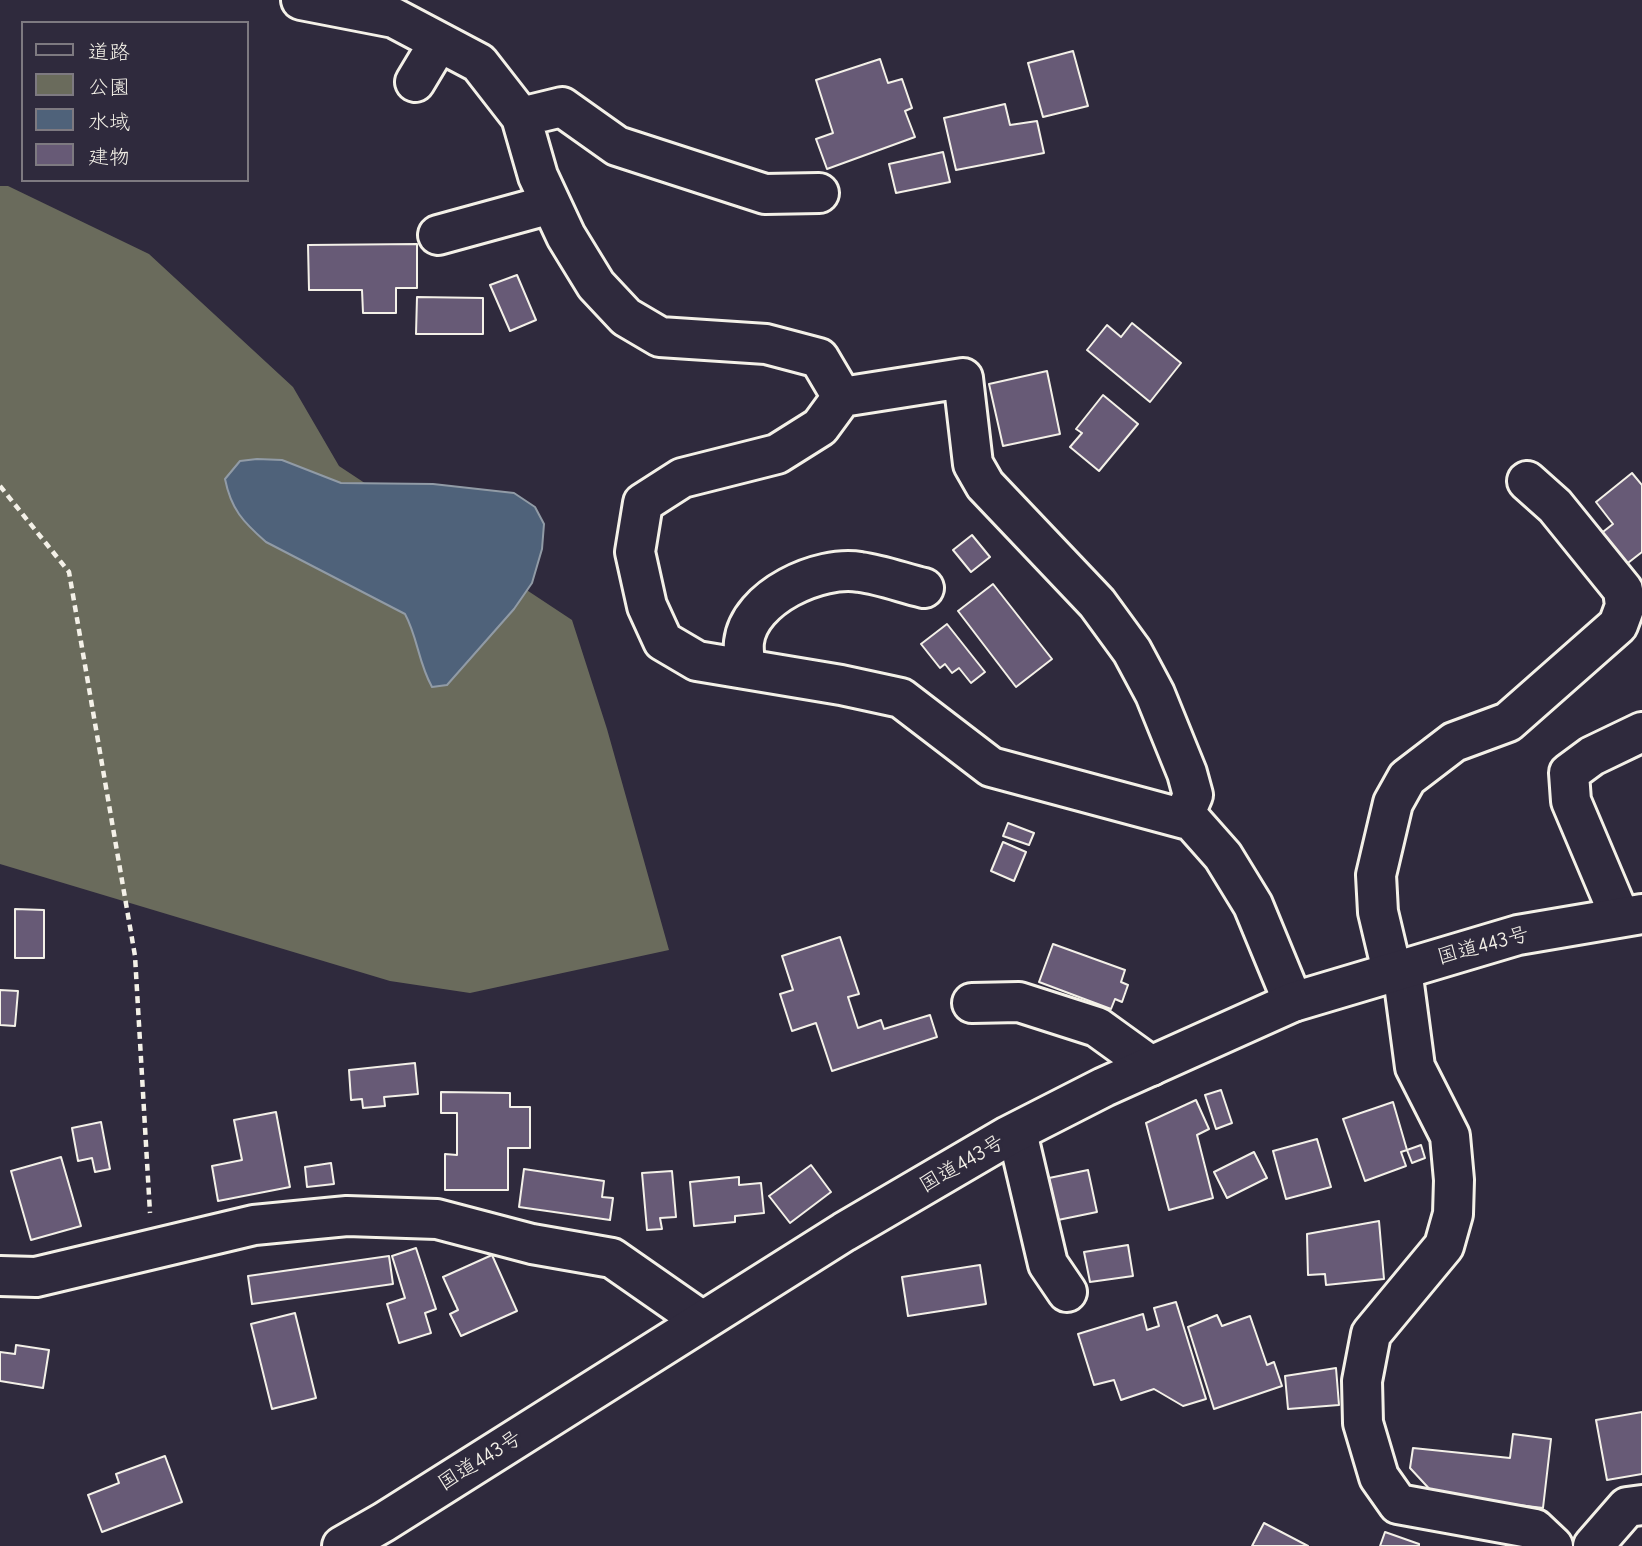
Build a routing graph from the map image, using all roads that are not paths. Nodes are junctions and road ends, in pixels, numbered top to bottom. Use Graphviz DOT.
graph roads {
  1 [pos="301,0"];
  2 [pos="439,42"];
  3 [pos="415,82"];
  4 [pos="521,117"];
  5 [pos="819,193"];
  6 [pos="551,204"];
  7 [pos="438,235"];
  8 [pos="842,397"];
  9 [pos="1527,481"];
  10 [pos="924,588"];
  11 [pos="746,669"];
  12 [pos="1642,732"];
  13 [pos="1183,818"];
  14 [pos="1631,916"];
  15 [pos="1397,970"];
  16 [pos="1293,1002"];
  17 [pos="972,1003"];
  18 [pos="1151,1066"];
  19 [pos="1017,1132"];
  20 [pos="0,1276"];
  21 [pos="1067,1292"];
  22 [pos="701,1320"];
  23 [pos="1642,1505"];
  24 [pos="385,1534"];
  25 [pos="342,1546"];
  26 [pos="1553,1546"];
  27 [pos="1593,1546"];
  1 -- 2 [label="main road"];
  2 -- 3 [label="main road"];
  2 -- 4 [label="main road"];
  4 -- 5 [label="main road"];
  4 -- 6 [label="main road"];
  6 -- 7 [label="main road"];
  6 -- 8 [label="main road"];
  8 -- 11 [label="main road"];
  8 -- 13 [label="main road"];
  9 -- 15 [label="main road"];
  10 -- 11 [label="main road"];
  11 -- 13 [label="main road"];
  12 -- 14 [label="main road"];
  13 -- 16 [label="main road"];
  14 -- 15 [label="main road, 国道443号"];
  15 -- 16 [label="main road, 国道443号"];
  15 -- 26 [label="main road"];
  16 -- 18 [label="main road, 国道443号"];
  17 -- 18 [label="main road"];
  18 -- 19 [label="main road, 国道443号"];
  19 -- 21 [label="main road"];
  19 -- 22 [label="main road, 国道443号"];
  20 -- 22 [label="main road"];
  22 -- 24 [label="main road, 国道443号"];
  23 -- 27 [label="main road"];
  24 -- 25 [label="main road, 国道443号"];
}
